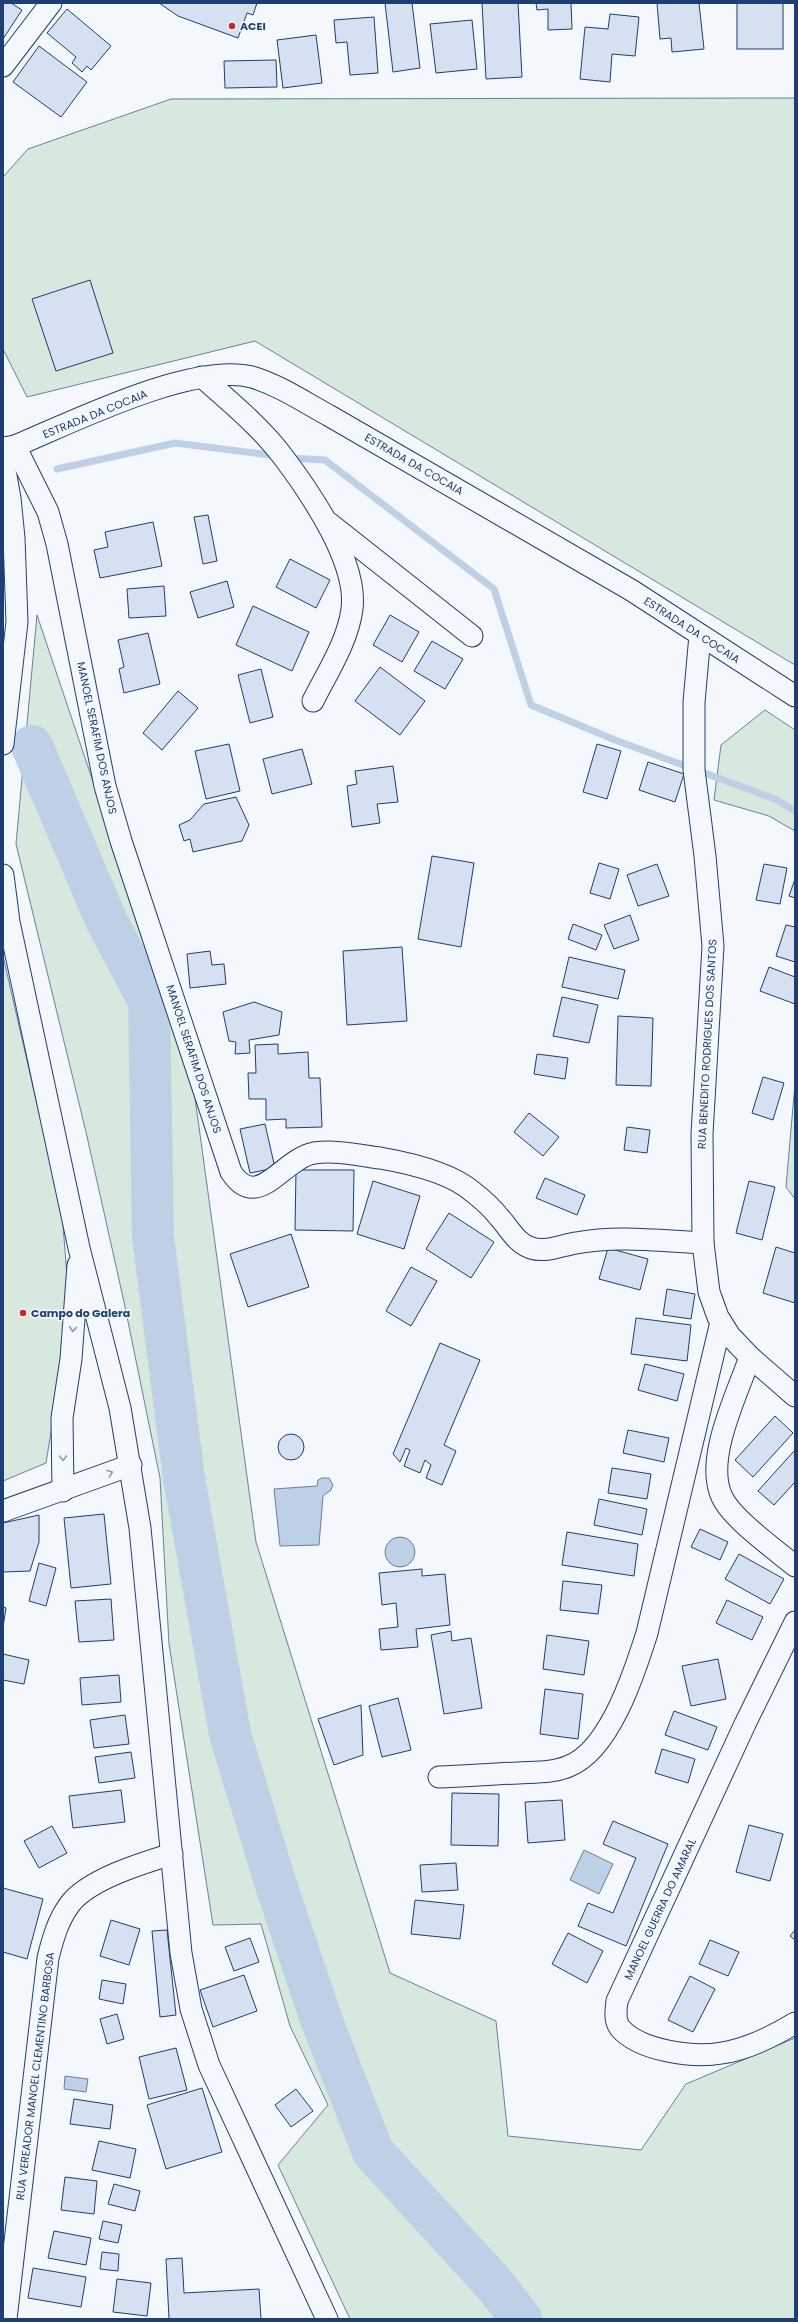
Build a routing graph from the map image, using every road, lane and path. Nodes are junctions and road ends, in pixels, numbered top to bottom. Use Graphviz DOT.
graph roads {
  1 [pos="51,3"];
  2 [pos="3,66"];
  3 [pos="202,377"];
  4 [pos="7,451"];
  5 [pos="324,519"];
  6 [pos="472,636"];
  7 [pos="700,636"];
  8 [pos="795,696"];
  9 [pos="313,701"];
  10 [pos="3,744"];
  11 [pos="3,875"];
  12 [pos="703,1243"];
  13 [pos="79,1248"];
  14 [pos="721,1322"];
  15 [pos="750,1357"];
  16 [pos="795,1396"];
  17 [pos="131,1465"];
  18 [pos="63,1491"];
  19 [pos="3,1511"];
  20 [pos="795,1566"];
  21 [pos="795,1622"];
  22 [pos="439,1777"];
  23 [pos="172,1854"];
  24 [pos="795,2023"];
  25 [pos="6,2319"];
  26 [pos="327,2319"];
  1 -- 2 [label="street"];
  3 -- 4 [label="street, ESTRADA DA COCAIA"];
  3 -- 5 [label="street"];
  3 -- 7 [label="street, ESTRADA DA COCAIA"];
  4 -- 10 [label="street"];
  4 -- 12 [label="street, MANOEL SERAFIM DOS ANJOS"];
  5 -- 6 [label="street"];
  5 -- 9 [label="street"];
  7 -- 8 [label="street, ESTRADA DA COCAIA"];
  7 -- 12 [label="street, RUA BENEDITO RODRIGUES DOS SANTOS"];
  11 -- 13 [label="street"];
  12 -- 14 [label="street, RUA BENEDITO RODRIGUES DOS SANTOS"];
  13 -- 17 [label="street"];
  13 -- 18 [label="street, one-way"];
  14 -- 15 [label="street, RUA BENEDITO RODRIGUES DOS SANTOS"];
  14 -- 22 [label="street"];
  15 -- 16 [label="street, RUA BENEDITO RODRIGUES DOS SANTOS"];
  15 -- 20 [label="street"];
  18 -- 17 [label="street, one-way"];
  17 -- 23 [label="street"];
  18 -- 19 [label="street"];
  21 -- 24 [label="street, MANOEL GUERRA DO AMARAL"];
  23 -- 25 [label="street, RUA VEREADOR MANOEL CLEMENTINO BARBOSA"];
  23 -- 26 [label="street"];
}
